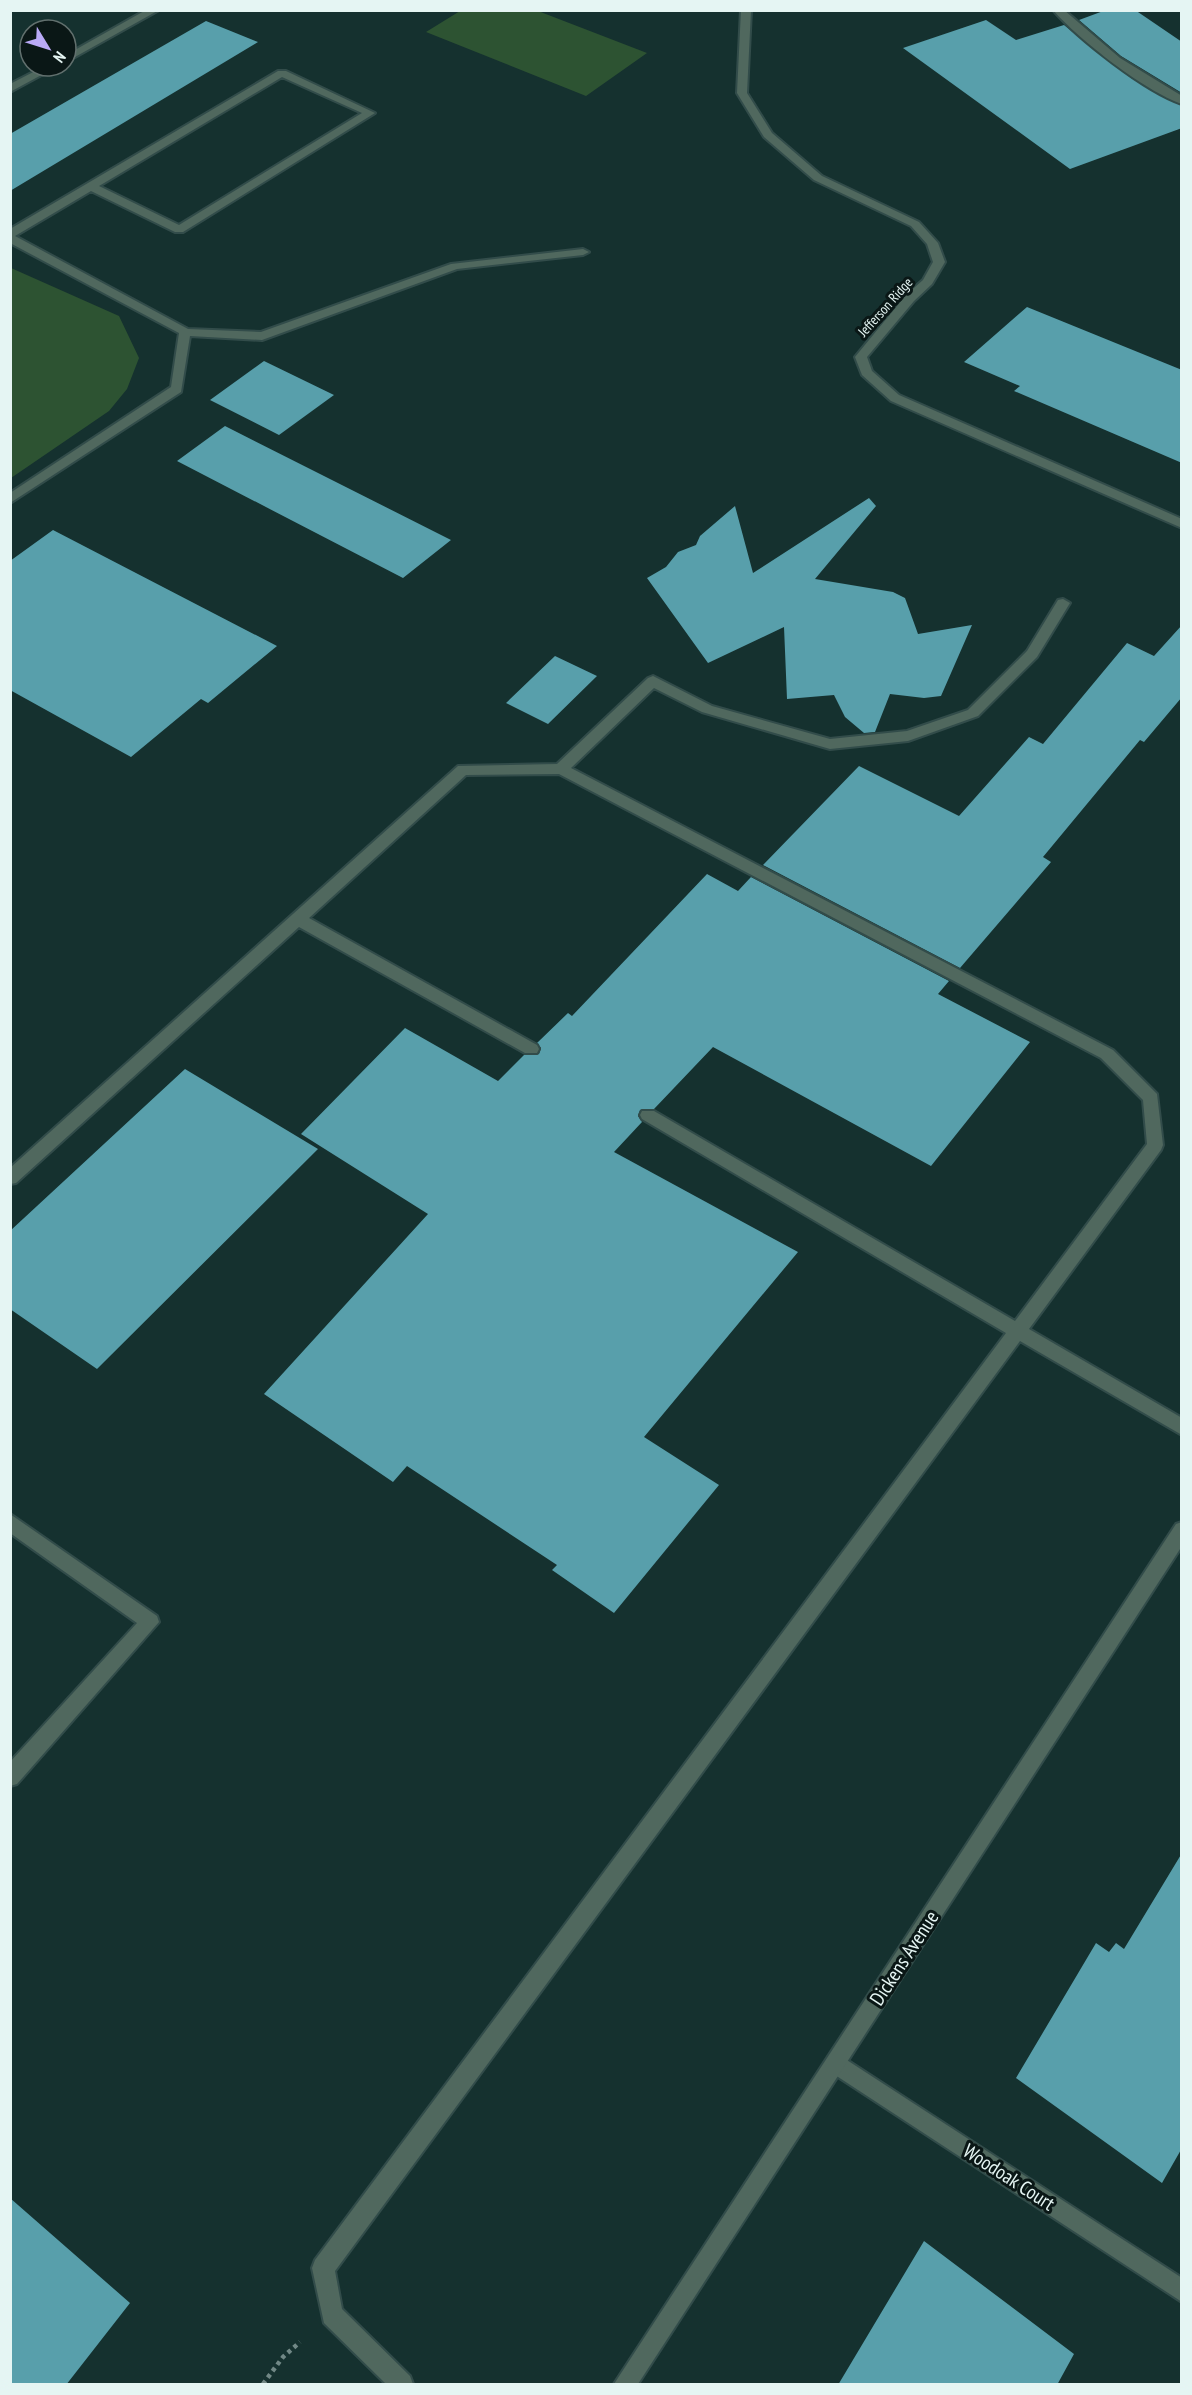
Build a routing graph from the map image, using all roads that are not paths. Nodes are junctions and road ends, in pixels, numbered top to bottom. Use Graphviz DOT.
graph roads {
  1 [pos="153,10"];
  2 [pos="746,10"];
  3 [pos="1058,10"];
  4 [pos="78,52"];
  5 [pos="31,78"];
  6 [pos="10,89"];
  7 [pos="1182,101"];
  8 [pos="91,186"];
  9 [pos="10,236"];
  10 [pos="583,252"];
  11 [pos="185,332"];
  12 [pos="10,499"];
  13 [pos="1182,524"];
  14 [pos="1063,603"];
  15 [pos="561,769"];
  16 [pos="298,919"];
  17 [pos="531,1049"];
  18 [pos="648,1115"];
  19 [pos="10,1178"];
  20 [pos="1019,1330"];
  21 [pos="1182,1427"];
  22 [pos="10,1522"];
  23 [pos="1182,1530"];
  24 [pos="10,1777"];
  25 [pos="836,2064"];
  26 [pos="1182,2291"];
  27 [pos="402,2385"];
  28 [pos="625,2385"];
  1 -- 4 [label="street"];
  2 -- 13 [label="street, Jefferson Ridge"];
  3 -- 7 [label="street"];
  5 -- 6 [label="street"];
  8 -- 8 [label="street"];
  8 -- 9 [label="street"];
  9 -- 11 [label="street"];
  10 -- 11 [label="street"];
  11 -- 12 [label="street"];
  14 -- 15 [label="street"];
  15 -- 16 [label="street"];
  15 -- 20 [label="street"];
  16 -- 17 [label="street"];
  16 -- 19 [label="street"];
  18 -- 20 [label="street"];
  20 -- 21 [label="street"];
  20 -- 27 [label="street"];
  22 -- 24 [label="street"];
  23 -- 25 [label="street, Dickens Avenue"];
  25 -- 26 [label="street, Woodoak Court"];
  25 -- 28 [label="street, Dickens Avenue"];
}
